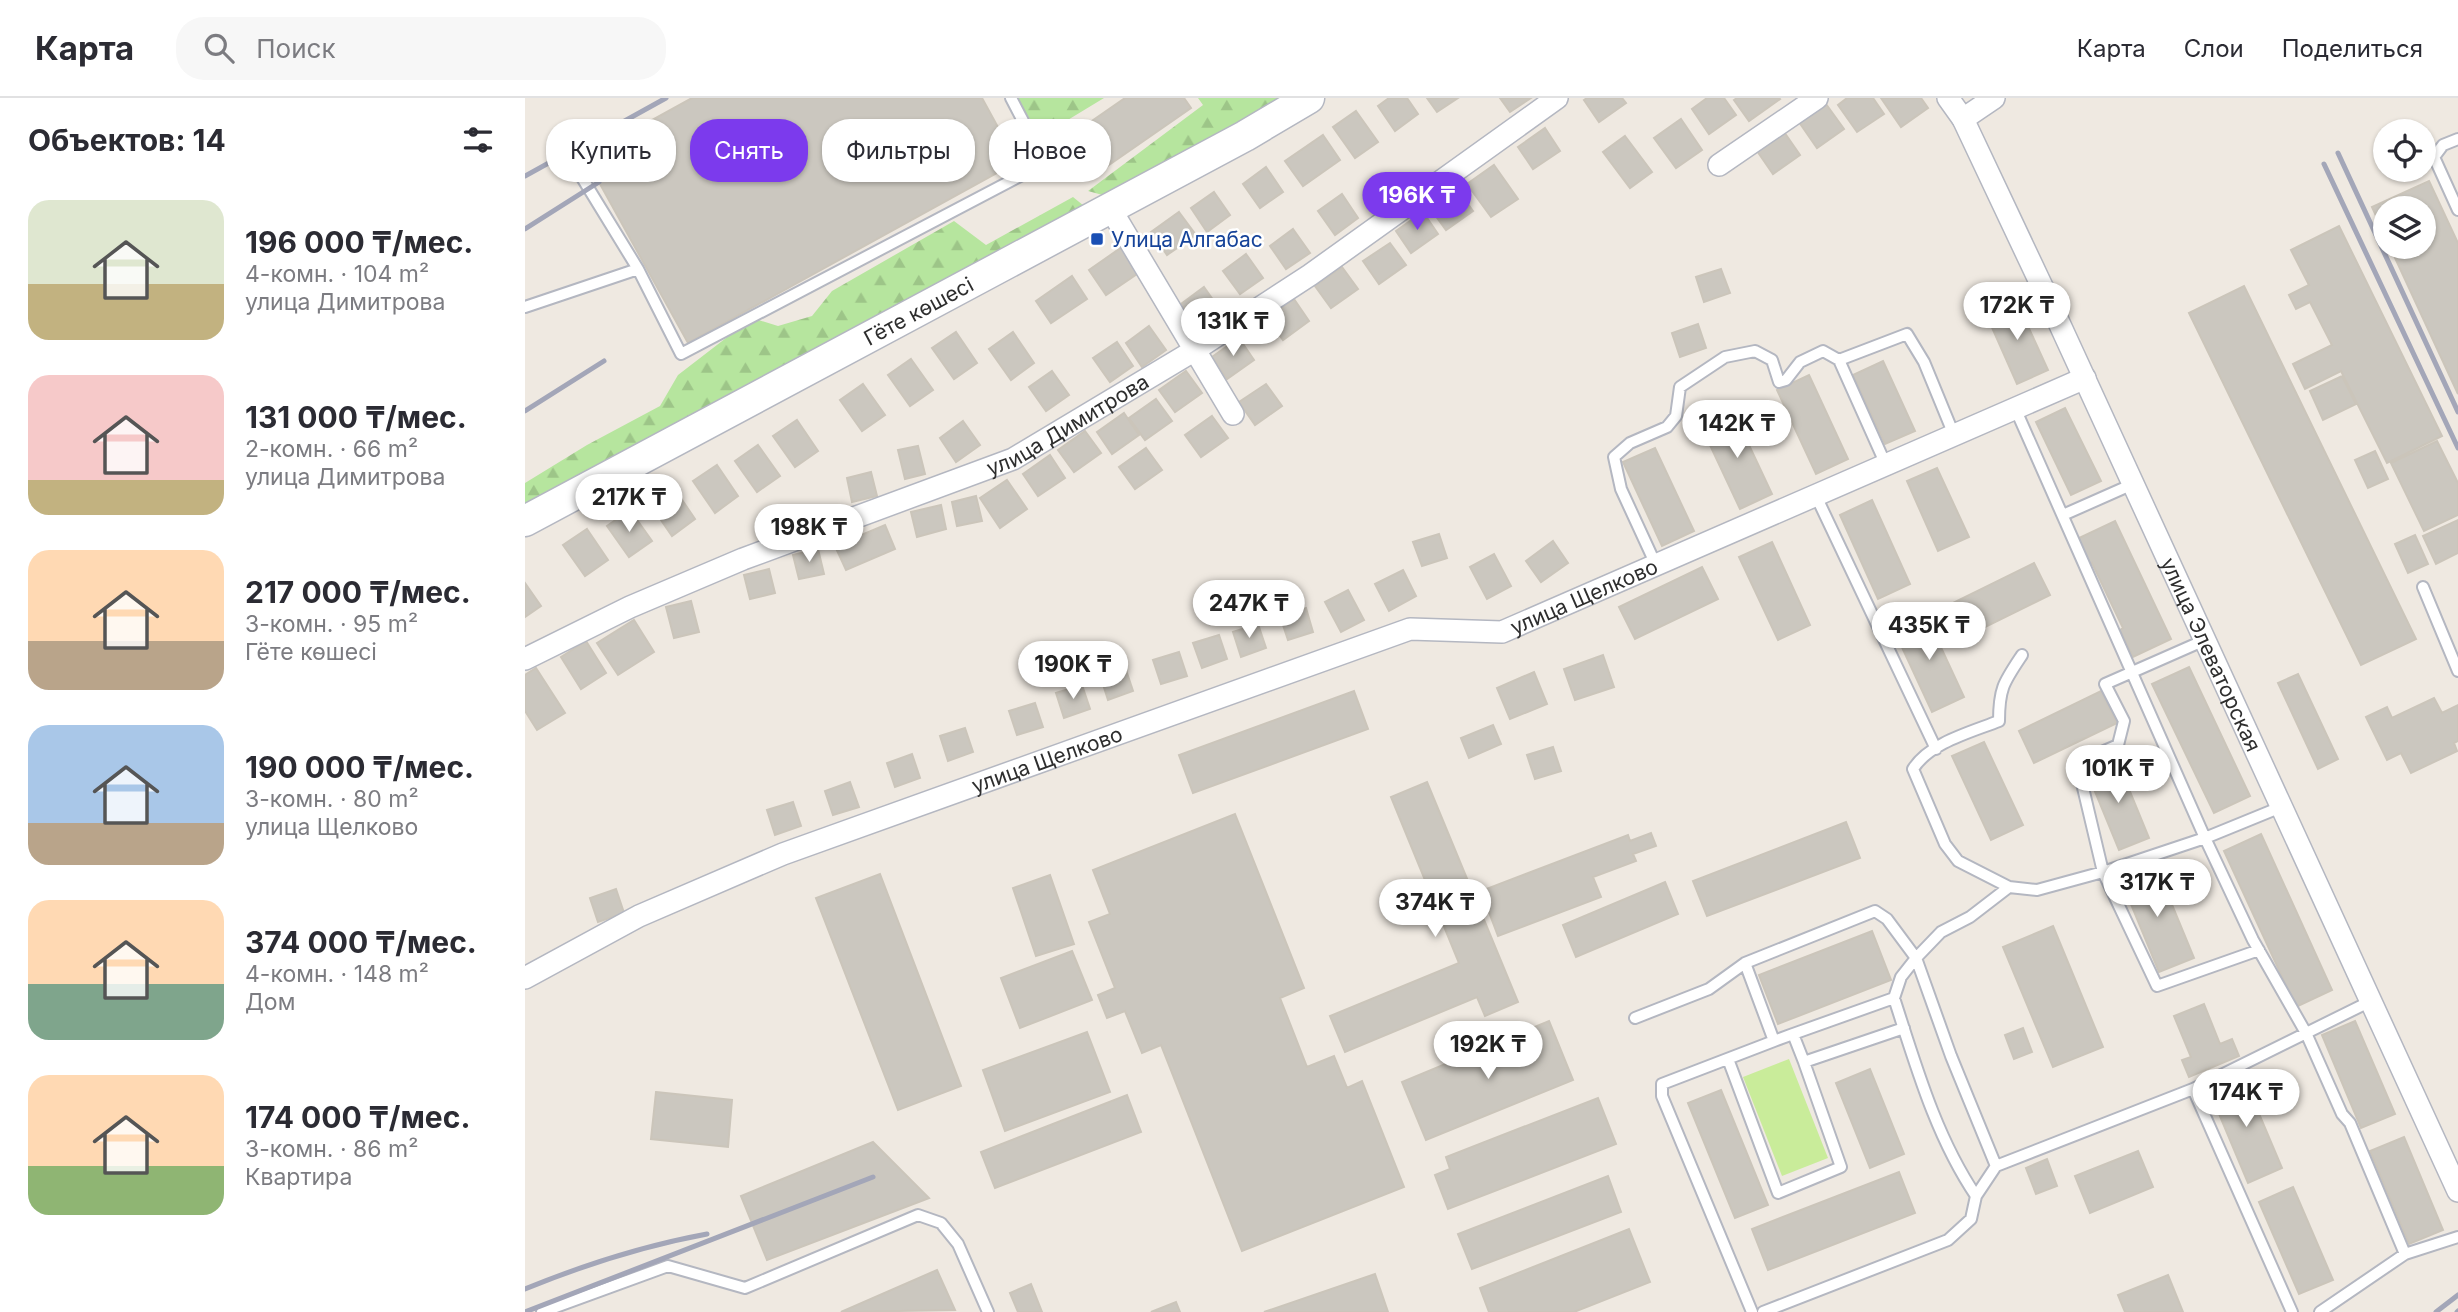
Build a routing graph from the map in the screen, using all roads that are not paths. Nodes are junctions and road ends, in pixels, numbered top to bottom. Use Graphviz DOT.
graph roads {
  1 [pos="1011,98"];
  2 [pos="1309,98"];
  3 [pos="1557,98"];
  4 [pos="1817,98"];
  5 [pos="1948,98"];
  6 [pos="1994,98"];
  7 [pos="1963,119"];
  8 [pos="2458,139"];
  9 [pos="1719,165"];
  10 [pos="585,182"];
  11 [pos="1110,208"];
  12 [pos="2458,210"];
  13 [pos="638,270"];
  14 [pos="525,307"];
  15 [pos="1195,350"];
  16 [pos="1839,360"];
  17 [pos="2085,378"];
  18 [pos="2015,408"];
  19 [pos="1233,414"];
  20 [pos="1954,435"];
  21 [pos="1887,465"];
  22 [pos="2133,484"];
  23 [pos="1816,496"];
  24 [pos="2063,515"];
  25 [pos="525,521"];
  26 [pos="1656,565"];
  27 [pos="2423,587"];
  28 [pos="2205,640"];
  29 [pos="2022,655"];
  30 [pos="525,659"];
  31 [pos="2458,671"];
  32 [pos="2132,673"];
  33 [pos="1936,749"];
  34 [pos="2281,807"];
  35 [pos="2205,838"];
  36 [pos="2103,872"];
  37 [pos="2009,887"];
  38 [pos="2259,950"];
  39 [pos="1916,958"];
  40 [pos="1745,963"];
  41 [pos="525,978"];
  42 [pos="1894,998"];
  43 [pos="2371,1002"];
  44 [pos="1635,1018"];
  45 [pos="1903,1028"];
  46 [pos="2305,1032"];
  47 [pos="1793,1034"];
  48 [pos="1774,1041"];
  49 [pos="1728,1059"];
  50 [pos="1804,1062"];
  51 [pos="2193,1089"];
  52 [pos="1996,1166"];
  53 [pos="2458,1191"];
  54 [pos="1976,1196"];
  55 [pos="2458,1237"];
  56 [pos="2405,1254"];
  57 [pos="542,1312"];
  58 [pos="988,1312"];
  59 [pos="1752,1312"];
  60 [pos="1763,1312"];
  61 [pos="2292,1312"];
  62 [pos="2320,1312"];
  1 -- 13 [label="lane"];
  2 -- 11 [label="main road, Гёте көшесі"];
  3 -- 15 [label="street, улица Димитрова"];
  4 -- 9 [label="street"];
  5 -- 7 [label="street, улица Элеваторская"];
  6 -- 7 [label="street"];
  7 -- 17 [label="street, улица Элеваторская"];
  8 -- 12 [label="lane"];
  10 -- 13 [label="lane"];
  11 -- 15 [label="street"];
  11 -- 25 [label="main road, Гёте көшесі"];
  13 -- 14 [label="lane"];
  15 -- 19 [label="street"];
  15 -- 30 [label="street, улица Димитрова"];
  16 -- 20 [label="lane"];
  16 -- 21 [label="lane"];
  16 -- 26 [label="lane"];
  17 -- 18 [label="street, улица Щелково"];
  17 -- 22 [label="street, улица Элеваторская"];
  18 -- 20 [label="street, улица Щелково"];
  18 -- 24 [label="lane"];
  20 -- 21 [label="street, улица Щелково"];
  21 -- 23 [label="street, улица Щелково"];
  22 -- 24 [label="lane"];
  22 -- 28 [label="street, улица Элеваторская"];
  23 -- 26 [label="street, улица Щелково"];
  23 -- 33 [label="lane"];
  24 -- 32 [label="lane"];
  26 -- 41 [label="street, улица Щелково"];
  27 -- 31 [label="lane"];
  28 -- 32 [label="lane"];
  28 -- 34 [label="street, улица Элеваторская"];
  29 -- 33 [label="lane"];
  32 -- 35 [label="lane"];
  32 -- 36 [label="lane"];
  33 -- 37 [label="lane"];
  34 -- 35 [label="lane"];
  34 -- 43 [label="street, улица Элеваторская"];
  35 -- 36 [label="lane"];
  35 -- 38 [label="lane"];
  36 -- 37 [label="lane"];
  36 -- 38 [label="lane"];
  37 -- 39 [label="lane"];
  38 -- 46 [label="lane"];
  39 -- 40 [label="lane"];
  39 -- 42 [label="lane"];
  39 -- 52 [label="lane"];
  40 -- 44 [label="lane"];
  40 -- 48 [label="lane"];
  42 -- 45 [label="lane"];
  42 -- 47 [label="lane"];
  43 -- 46 [label="lane"];
  43 -- 53 [label="street, улица Элеваторская"];
  45 -- 50 [label="lane"];
  45 -- 54 [label="lane"];
  46 -- 51 [label="lane"];
  46 -- 56 [label="lane"];
  47 -- 48 [label="lane"];
  47 -- 50 [label="lane"];
  48 -- 49 [label="lane"];
  49 -- 50 [label="lane"];
  49 -- 59 [label="lane"];
  51 -- 52 [label="lane"];
  51 -- 61 [label="lane"];
  52 -- 54 [label="lane"];
  54 -- 60 [label="lane"];
  55 -- 56 [label="lane"];
  56 -- 62 [label="lane"];
  57 -- 58 [label="lane"];
}
